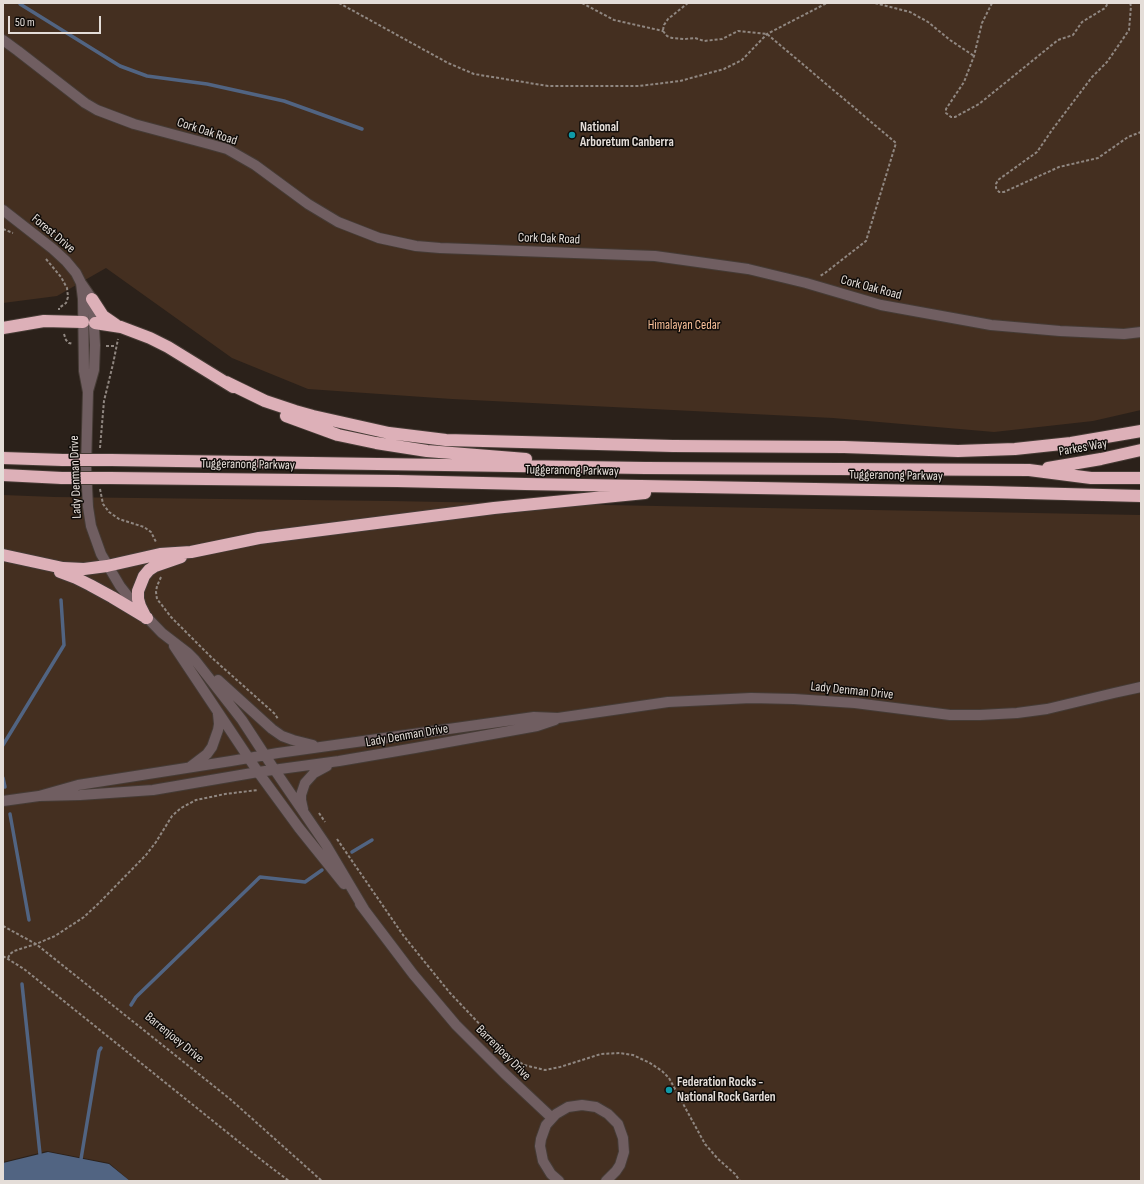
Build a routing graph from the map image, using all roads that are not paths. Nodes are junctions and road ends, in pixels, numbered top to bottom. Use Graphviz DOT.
graph roads {
  1 [pos="3,40"];
  2 [pos="3,210"];
  3 [pos="81,283"];
  4 [pos="92,299"];
  5 [pos="89,322"];
  6 [pos="121,327"];
  7 [pos="3,328"];
  8 [pos="1141,332"];
  9 [pos="226,382"];
  10 [pos="1141,431"];
  11 [pos="1141,450"];
  12 [pos="3,458"];
  13 [pos="645,468"];
  14 [pos="1029,470"];
  15 [pos="3,475"];
  16 [pos="1141,478"];
  17 [pos="720,487"];
  18 [pos="1141,496"];
  19 [pos="191,552"];
  20 [pos="3,555"];
  21 [pos="27,560"];
  22 [pos="107,566"];
  23 [pos="147,618"];
  24 [pos="162,633"];
  25 [pos="188,653"];
  26 [pos="1141,688"];
  27 [pos="216,709"];
  28 [pos="558,718"];
  29 [pos="321,747"];
  30 [pos="265,755"];
  31 [pos="249,758"];
  32 [pos="338,761"];
  33 [pos="188,768"];
  34 [pos="274,769"];
  35 [pos="258,772"];
  36 [pos="39,796"];
  37 [pos="3,801"];
  38 [pos="306,814"];
  39 [pos="364,909"];
  40 [pos="552,1118"];
  41 [pos="611,1180"];
  42 [pos="559,1181"];
  1 -- 8 [label="street, Cork Oak Road"];
  2 -- 3 [label="street, Forest Drive"];
  3 -- 4 [label="street, Forest Drive"];
  3 -- 5 [label="street, Forest Drive"];
  4 -- 5 [label="street, Forest Drive"];
  4 -- 6 [label="highway"];
  5 -- 6 [label="highway"];
  5 -- 7 [label="highway"];
  5 -- 22 [label="street, Lady Denman Drive"];
  6 -- 9 [label="highway"];
  9 -- 10 [label="highway"];
  9 -- 13 [label="highway"];
  11 -- 14 [label="highway, Parkes Way"];
  12 -- 13 [label="highway, Tuggeranong Parkway, bridge"];
  13 -- 14 [label="highway, Tuggeranong Parkway"];
  14 -- 16 [label="highway"];
  15 -- 17 [label="highway, Tuggeranong Parkway, bridge"];
  17 -- 18 [label="highway, Tuggeranong Parkway"];
  17 -- 19 [label="highway"];
  19 -- 22 [label="highway"];
  19 -- 23 [label="highway"];
  20 -- 21 [label="highway"];
  21 -- 22 [label="highway"];
  21 -- 23 [label="highway"];
  22 -- 23 [label="street, Lady Denman Drive"];
  23 -- 24 [label="street, Lady Denman Drive"];
  24 -- 25 [label="street, Lady Denman Drive"];
  24 -- 27 [label="street, Lady Denman Drive"];
  25 -- 29 [label="street"];
  25 -- 30 [label="street, Lady Denman Drive"];
  26 -- 28 [label="street, Lady Denman Drive"];
  27 -- 31 [label="street, Lady Denman Drive"];
  27 -- 33 [label="street"];
  28 -- 29 [label="street, Lady Denman Drive"];
  28 -- 32 [label="street, Lady Denman Drive"];
  29 -- 30 [label="street, Lady Denman Drive"];
  30 -- 31 [label="street, Lady Denman Drive"];
  30 -- 34 [label="street, Barrenjoey Drive"];
  31 -- 33 [label="street, Lady Denman Drive"];
  31 -- 35 [label="street, Lady Denman Drive"];
  32 -- 34 [label="street, Lady Denman Drive"];
  32 -- 38 [label="street"];
  33 -- 36 [label="street, Lady Denman Drive"];
  34 -- 35 [label="street, Lady Denman Drive"];
  34 -- 38 [label="street, Barrenjoey Drive"];
  35 -- 36 [label="street, Lady Denman Drive"];
  35 -- 39 [label="street, Barrenjoey Drive"];
  36 -- 37 [label="street, Lady Denman Drive"];
  38 -- 39 [label="street, Barrenjoey Drive"];
  39 -- 40 [label="street, Barrenjoey Drive"];
  40 -- 41 [label="street"];
  40 -- 42 [label="street"];
}
